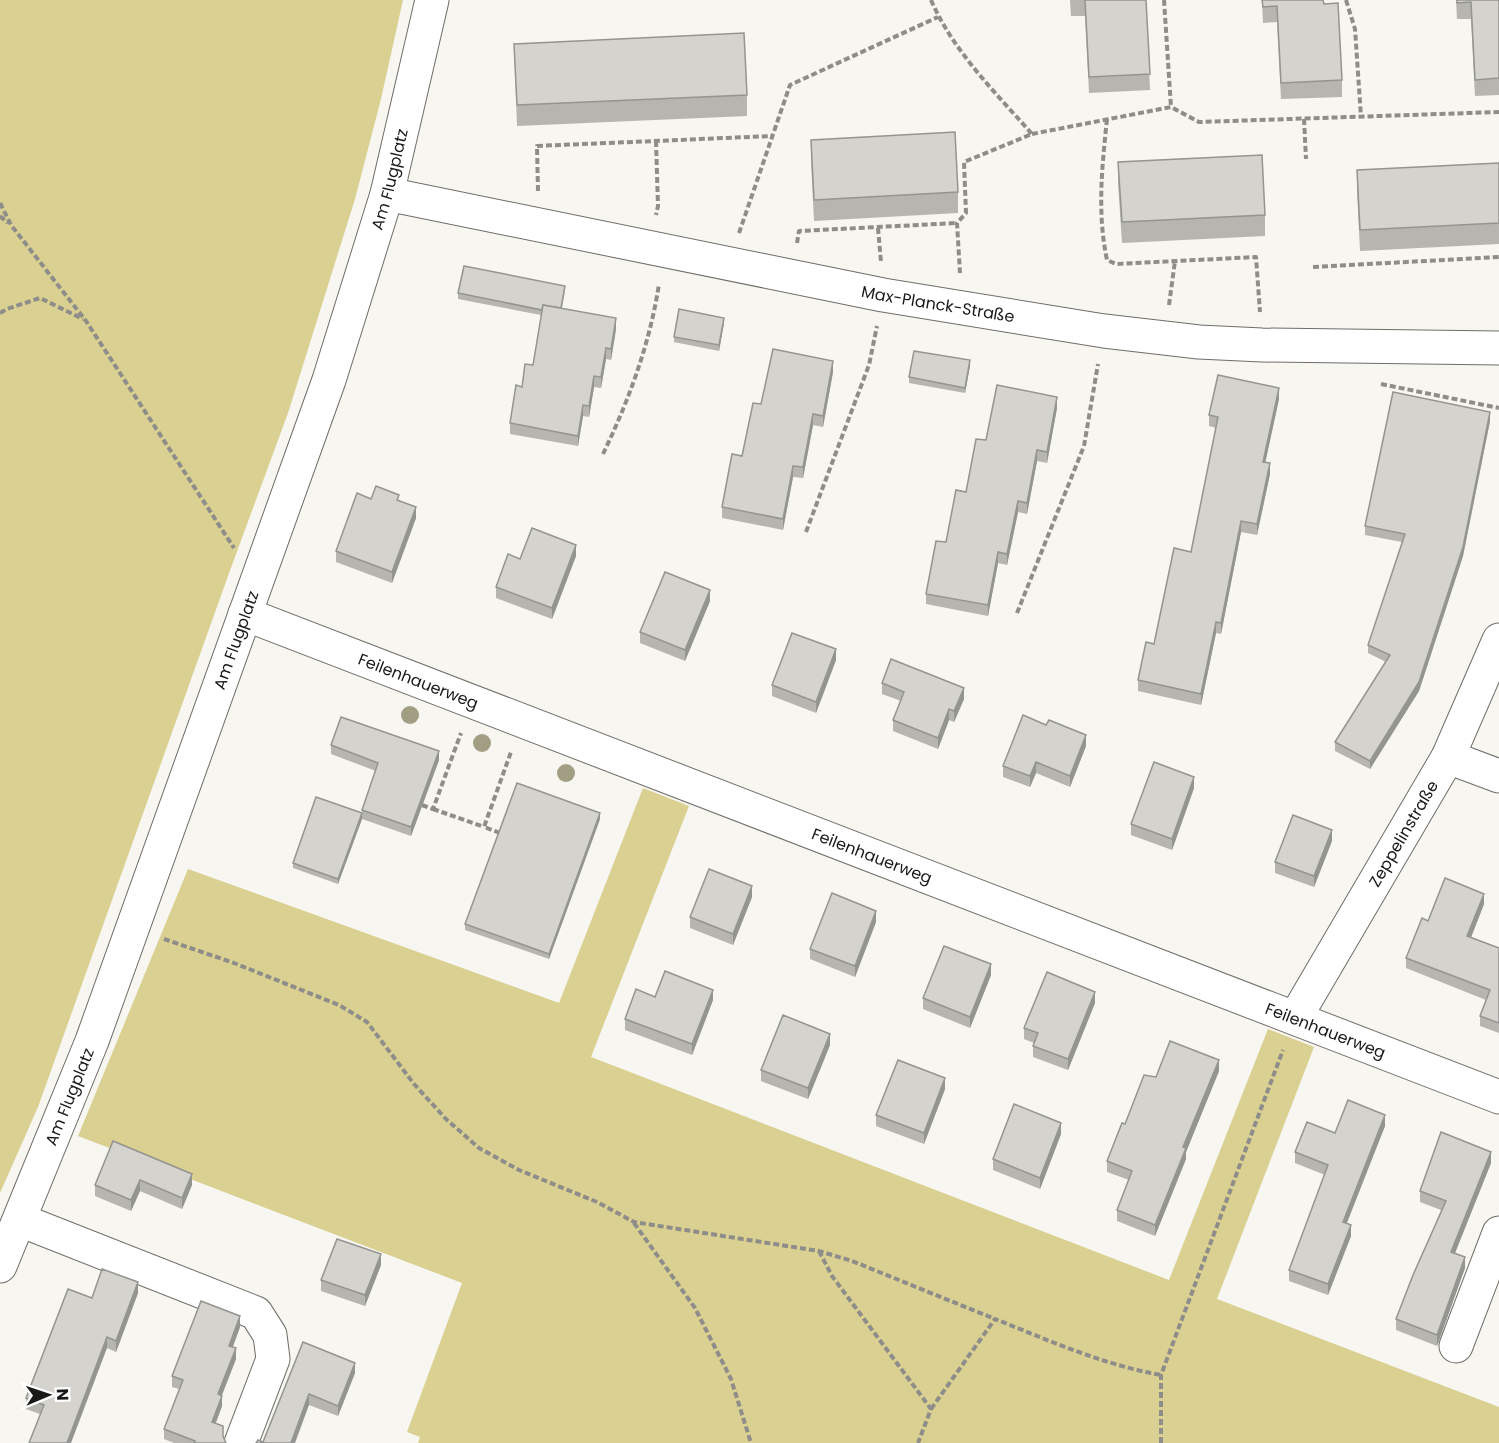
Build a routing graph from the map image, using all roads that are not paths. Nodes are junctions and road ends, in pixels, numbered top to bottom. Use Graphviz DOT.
graph roads {
  1 [pos="432,0"];
  2 [pos="387,194"];
  3 [pos="1499,348"];
  4 [pos="245,614"];
  5 [pos="1499,640"];
  6 [pos="1448,757"];
  7 [pos="1499,776"];
  8 [pos="1295,1018"];
  9 [pos="1499,1097"];
  10 [pos="20,1220"];
  11 [pos="1499,1233"];
  12 [pos="0,1266"];
  13 [pos="1456,1346"];
  14 [pos="241,1443"];
  1 -- 2 [label="street, Am Flugplatz"];
  2 -- 3 [label="street, Max-Planck-Straße"];
  2 -- 4 [label="street, Am Flugplatz"];
  4 -- 8 [label="street, Feilenhauerweg"];
  4 -- 10 [label="street, Am Flugplatz"];
  5 -- 6 [label="street, Zeppelinstraße"];
  6 -- 7 [label="street"];
  6 -- 8 [label="street, Zeppelinstraße"];
  8 -- 9 [label="street, Feilenhauerweg"];
  10 -- 12 [label="street, Am Flugplatz"];
  10 -- 14 [label="street"];
  11 -- 13 [label="street"];
}
